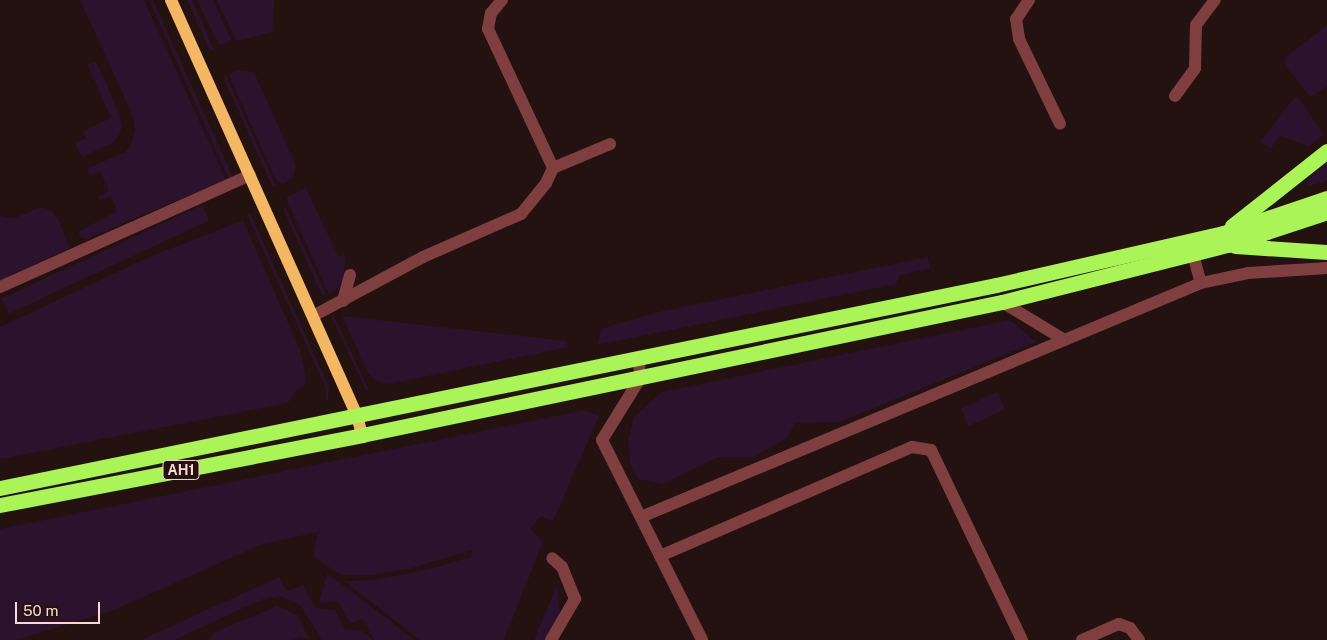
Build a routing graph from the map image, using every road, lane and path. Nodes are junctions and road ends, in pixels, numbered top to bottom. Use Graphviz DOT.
graph roads {
  1 [pos="171,0"];
  2 [pos="502,0"];
  3 [pos="1029,0"];
  4 [pos="1215,0"];
  5 [pos="1176,96"];
  6 [pos="1060,124"];
  7 [pos="610,144"];
  8 [pos="1327,151"];
  9 [pos="553,168"];
  10 [pos="250,175"];
  11 [pos="1327,198"];
  12 [pos="1327,212"];
  13 [pos="1226,239"];
  14 [pos="1327,252"];
  15 [pos="1193,254"];
  16 [pos="1327,268"];
  17 [pos="350,275"];
  18 [pos="1201,283"];
  19 [pos="0,288"];
  20 [pos="343,300"];
  21 [pos="1002,302"];
  22 [pos="313,316"];
  23 [pos="1063,339"];
  24 [pos="638,358"];
  25 [pos="641,377"];
  26 [pos="357,416"];
  27 [pos="362,435"];
  28 [pos="0,488"];
  29 [pos="0,505"];
  30 [pos="641,517"];
  31 [pos="660,556"];
  32 [pos="552,558"];
  33 [pos="551,640"];
  34 [pos="702,640"];
  35 [pos="1022,640"];
  36 [pos="1082,640"];
  37 [pos="1140,640"];
  1 -- 10 [label="main road"];
  2 -- 9 [label="street"];
  3 -- 6 [label="street"];
  4 -- 5 [label="street"];
  7 -- 9 [label="street"];
  8 -- 13 [label="highway"];
  9 -- 20 [label="street"];
  10 -- 19 [label="street"];
  10 -- 22 [label="main road"];
  11 -- 13 [label="highway"];
  12 -- 13 [label="highway"];
  13 -- 14 [label="highway"];
  13 -- 15 [label="highway"];
  13 -- 24 [label="highway"];
  15 -- 18 [label="street"];
  15 -- 21 [label="highway"];
  16 -- 18 [label="street"];
  17 -- 20 [label="street"];
  18 -- 23 [label="street"];
  20 -- 22 [label="street"];
  21 -- 23 [label="street"];
  21 -- 25 [label="highway"];
  22 -- 26 [label="main road"];
  23 -- 30 [label="street"];
  24 -- 25 [label="street"];
  24 -- 26 [label="highway"];
  25 -- 27 [label="highway"];
  25 -- 30 [label="street"];
  26 -- 27 [label="main road"];
  26 -- 28 [label="highway, AH1"];
  27 -- 29 [label="highway, AH1"];
  30 -- 31 [label="street"];
  31 -- 34 [label="street"];
  31 -- 35 [label="street"];
  32 -- 33 [label="street"];
  36 -- 37 [label="street"];
}
